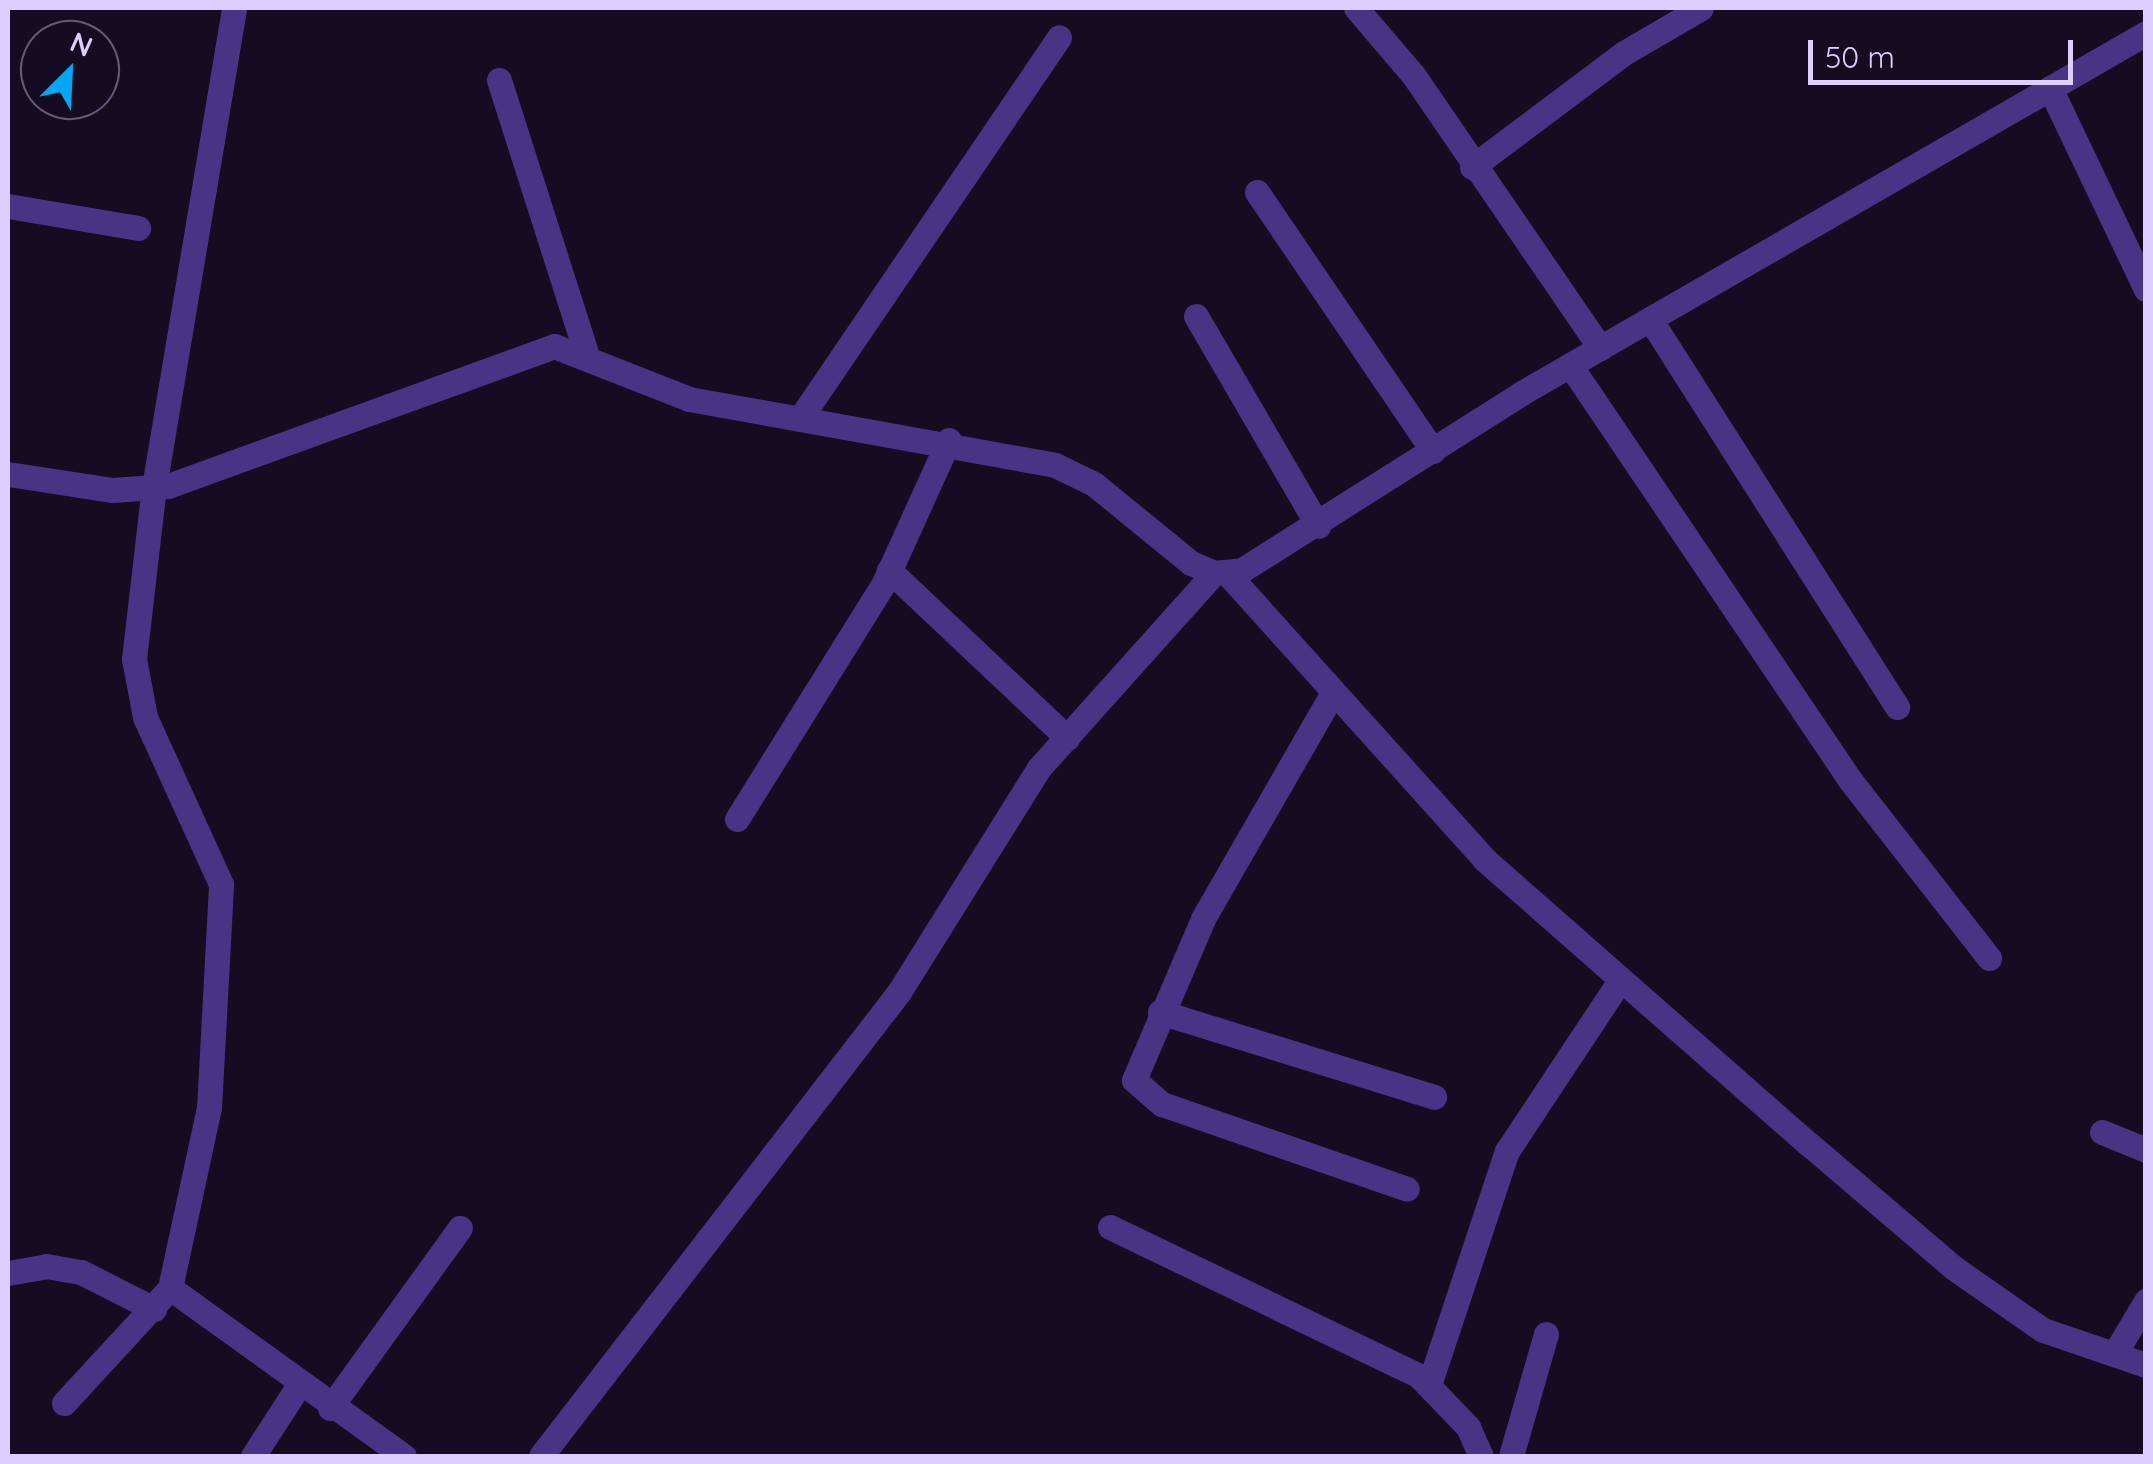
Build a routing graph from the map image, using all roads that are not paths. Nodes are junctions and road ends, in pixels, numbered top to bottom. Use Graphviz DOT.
graph roads {
  1 [pos="234,8"];
  2 [pos="1356,8"];
  3 [pos="1701,8"];
  4 [pos="2146,33"];
  5 [pos="1060,37"];
  6 [pos="498,80"];
  7 [pos="2050,88"];
  8 [pos="1472,167"];
  9 [pos="1257,192"];
  10 [pos="8,206"];
  11 [pos="138,228"];
  12 [pos="2146,289"];
  13 [pos="1196,316"];
  14 [pos="1650,320"];
  15 [pos="1600,348"];
  16 [pos="588,356"];
  17 [pos="1570,366"];
  18 [pos="801,417"];
  19 [pos="948,440"];
  20 [pos="1434,451"];
  21 [pos="8,474"];
  22 [pos="154,487"];
  23 [pos="1318,526"];
  24 [pos="890,570"];
  25 [pos="1220,572"];
  26 [pos="1331,696"];
  27 [pos="1897,706"];
  28 [pos="1067,738"];
  29 [pos="737,819"];
  30 [pos="1989,958"];
  31 [pos="1620,980"];
  32 [pos="1160,1012"];
  33 [pos="1434,1098"];
  34 [pos="2102,1132"];
  35 [pos="2146,1150"];
  36 [pos="1407,1189"];
  37 [pos="1110,1227"];
  38 [pos="460,1228"];
  39 [pos="8,1273"];
  40 [pos="162,1298"];
  41 [pos="2146,1301"];
  42 [pos="1546,1334"];
  43 [pos="2115,1353"];
  44 [pos="2146,1365"];
  45 [pos="298,1385"];
  46 [pos="1429,1385"];
  47 [pos="64,1403"];
  48 [pos="330,1408"];
  49 [pos="253,1456"];
  50 [pos="404,1456"];
  51 [pos="541,1456"];
  52 [pos="1481,1456"];
  53 [pos="1510,1456"];
  1 -- 22 [label="street"];
  2 -- 8 [label="street"];
  3 -- 8 [label="street"];
  4 -- 7 [label="street"];
  5 -- 18 [label="street"];
  6 -- 16 [label="street"];
  7 -- 12 [label="street"];
  7 -- 14 [label="street"];
  8 -- 15 [label="street"];
  9 -- 20 [label="street"];
  10 -- 11 [label="street"];
  13 -- 23 [label="street"];
  14 -- 15 [label="street"];
  14 -- 27 [label="street"];
  15 -- 17 [label="street"];
  16 -- 18 [label="street"];
  16 -- 22 [label="street"];
  17 -- 20 [label="street"];
  17 -- 30 [label="street"];
  18 -- 19 [label="street"];
  19 -- 24 [label="street"];
  19 -- 25 [label="street"];
  20 -- 23 [label="street"];
  21 -- 22 [label="street"];
  22 -- 40 [label="street"];
  23 -- 25 [label="street"];
  24 -- 28 [label="street"];
  24 -- 29 [label="street"];
  25 -- 26 [label="street"];
  25 -- 28 [label="street"];
  26 -- 31 [label="street"];
  26 -- 32 [label="street"];
  28 -- 51 [label="street"];
  31 -- 43 [label="street"];
  31 -- 46 [label="street"];
  32 -- 33 [label="street"];
  32 -- 36 [label="street"];
  34 -- 35 [label="street"];
  37 -- 46 [label="street"];
  38 -- 48 [label="street"];
  39 -- 40 [label="street"];
  40 -- 45 [label="street"];
  40 -- 47 [label="street"];
  41 -- 43 [label="street"];
  42 -- 53 [label="street"];
  43 -- 44 [label="street"];
  45 -- 48 [label="street"];
  45 -- 49 [label="street"];
  46 -- 52 [label="street"];
  48 -- 50 [label="street"];
}
